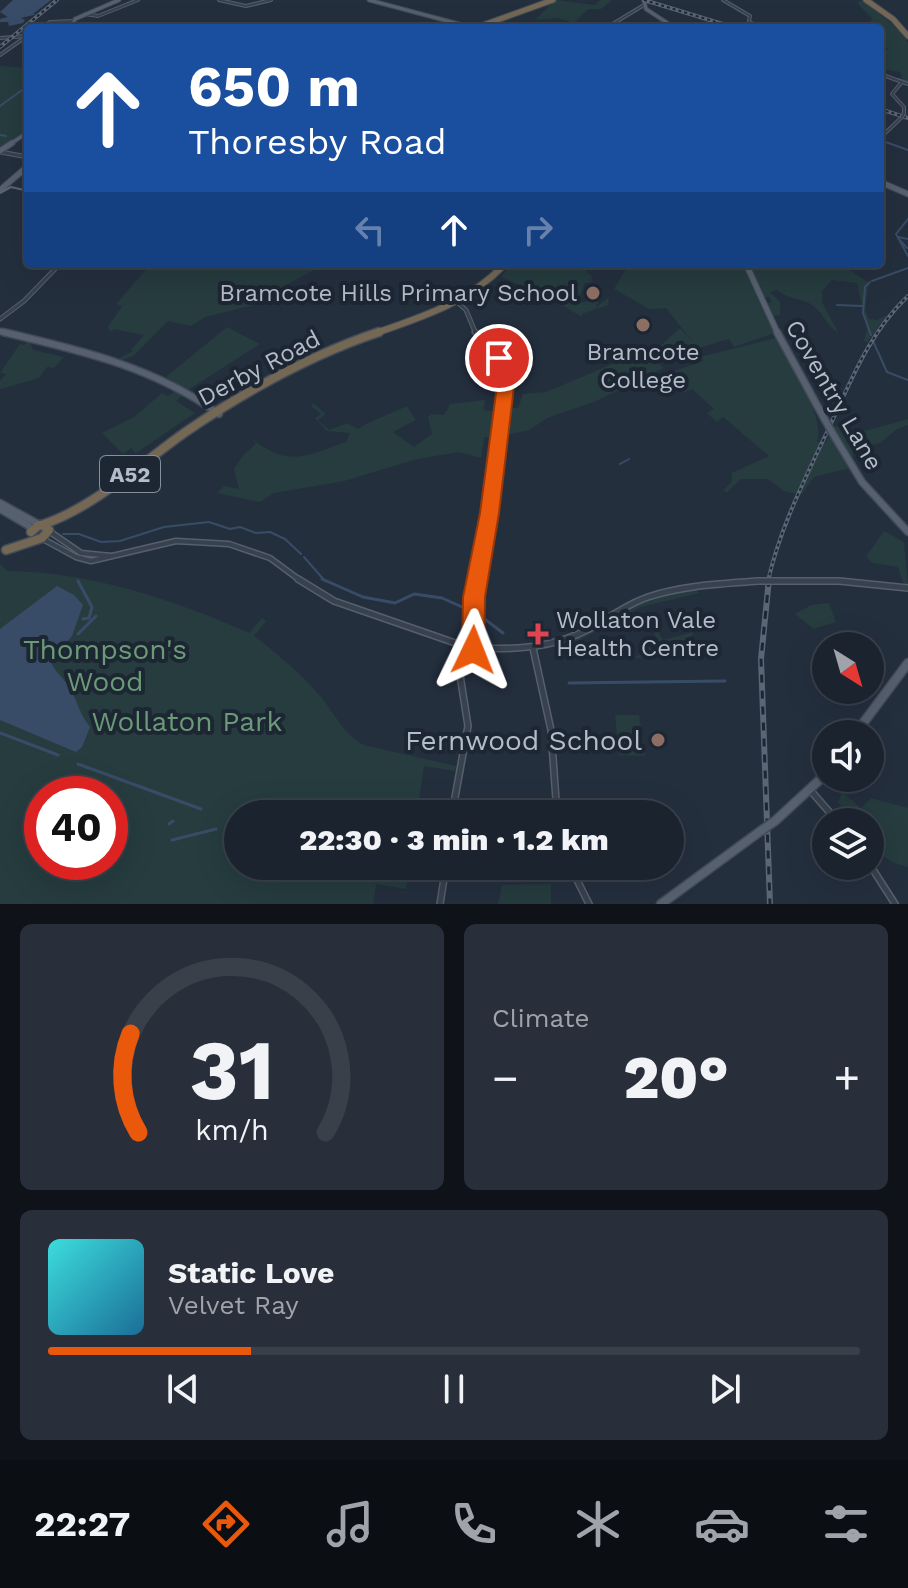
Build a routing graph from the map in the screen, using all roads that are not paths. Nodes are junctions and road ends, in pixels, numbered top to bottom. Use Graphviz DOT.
graph roads {
  1 [pos="119,0"];
  2 [pos="138,0"];
  3 [pos="219,0"];
  4 [pos="271,0"];
  5 [pos="369,0"];
  6 [pos="554,0"];
  7 [pos="723,0"];
  8 [pos="868,0"];
  9 [pos="644,2"];
  10 [pos="85,14"];
  11 [pos="73,21"];
  12 [pos="47,24"];
  13 [pos="72,24"];
  14 [pos="460,24"];
  15 [pos="485,24"];
  16 [pos="612,24"];
  17 [pos="670,24"];
  18 [pos="752,24"];
  19 [pos="908,33"];
  20 [pos="24,36"];
  21 [pos="0,38"];
  22 [pos="24,39"];
  23 [pos="0,55"];
  24 [pos="884,75"];
  25 [pos="902,82"];
  26 [pos="908,84"];
  27 [pos="24,134"];
  28 [pos="884,134"];
  29 [pos="0,152"];
  30 [pos="24,156"];
  31 [pos="24,169"];
  32 [pos="884,185"];
  33 [pos="888,188"];
  34 [pos="0,190"];
  35 [pos="884,192"];
  36 [pos="908,194"];
  37 [pos="56,268"];
  38 [pos="502,268"];
  39 [pos="748,268"];
  40 [pos="458,303"];
  41 [pos="0,319"];
  42 [pos="0,331"];
  43 [pos="218,410"];
  44 [pos="0,506"];
  45 [pos="45,528"];
  46 [pos="908,532"];
  47 [pos="34,535"];
  48 [pos="58,543"];
  49 [pos="3,552"];
  50 [pos="908,588"];
  51 [pos="471,642"];
  52 [pos="461,645"];
  53 [pos="475,648"];
  54 [pos="533,648"];
  55 [pos="464,652"];
  56 [pos="908,663"];
  57 [pos="865,720"];
  58 [pos="811,791"];
  59 [pos="454,800"];
  60 [pos="556,800"];
  61 [pos="826,808"];
  62 [pos="444,880"];
  63 [pos="577,880"];
  64 [pos="880,880"];
  65 [pos="663,903"];
  66 [pos="440,904"];
  67 [pos="589,904"];
  68 [pos="895,904"];
  1 -- 10 [label="main road"];
  2 -- 10 [label="street"];
  3 -- 4 [label="street"];
  5 -- 14 [label="main road"];
  6 -- 15 [label="highway"];
  7 -- 18 [label="street"];
  8 -- 19 [label="highway"];
  9 -- 16 [label="street"];
  9 -- 17 [label="main road"];
  10 -- 11 [label="main road"];
  11 -- 12 [label="street"];
  11 -- 13 [label="main road"];
  20 -- 21 [label="street"];
  22 -- 23 [label="street"];
  24 -- 25 [label="street"];
  25 -- 26 [label="street"];
  25 -- 28 [label="street"];
  27 -- 29 [label="main road"];
  29 -- 30 [label="street"];
  31 -- 34 [label="main road"];
  32 -- 33 [label="main road"];
  33 -- 35 [label="main road"];
  33 -- 36 [label="main road"];
  37 -- 41 [label="street"];
  38 -- 40 [label="highway, Derby Road / A52"];
  39 -- 46 [label="main road, Coventry Lane, bridge"];
  40 -- 43 [label="highway, Derby Road / A52"];
  40 -- 51 [label="street"];
  42 -- 43 [label="main road"];
  43 -- 45 [label="highway, Derby Road / A52"];
  44 -- 45 [label="main road"];
  44 -- 47 [label="main road"];
  45 -- 47 [label="highway, A52"];
  45 -- 48 [label="street"];
  47 -- 48 [label="street"];
  47 -- 49 [label="highway, A52"];
  48 -- 52 [label="street"];
  50 -- 54 [label="street, bridge"];
  51 -- 52 [label="street"];
  51 -- 53 [label="street"];
  52 -- 55 [label="street"];
  53 -- 54 [label="street"];
  53 -- 55 [label="street"];
  54 -- 60 [label="street"];
  55 -- 59 [label="street"];
  56 -- 57 [label="main road"];
  58 -- 61 [label="street"];
  58 -- 65 [label="main road, bridge"];
  62 -- 66 [label="street"];
  63 -- 67 [label="street"];
  64 -- 68 [label="street"];
}
